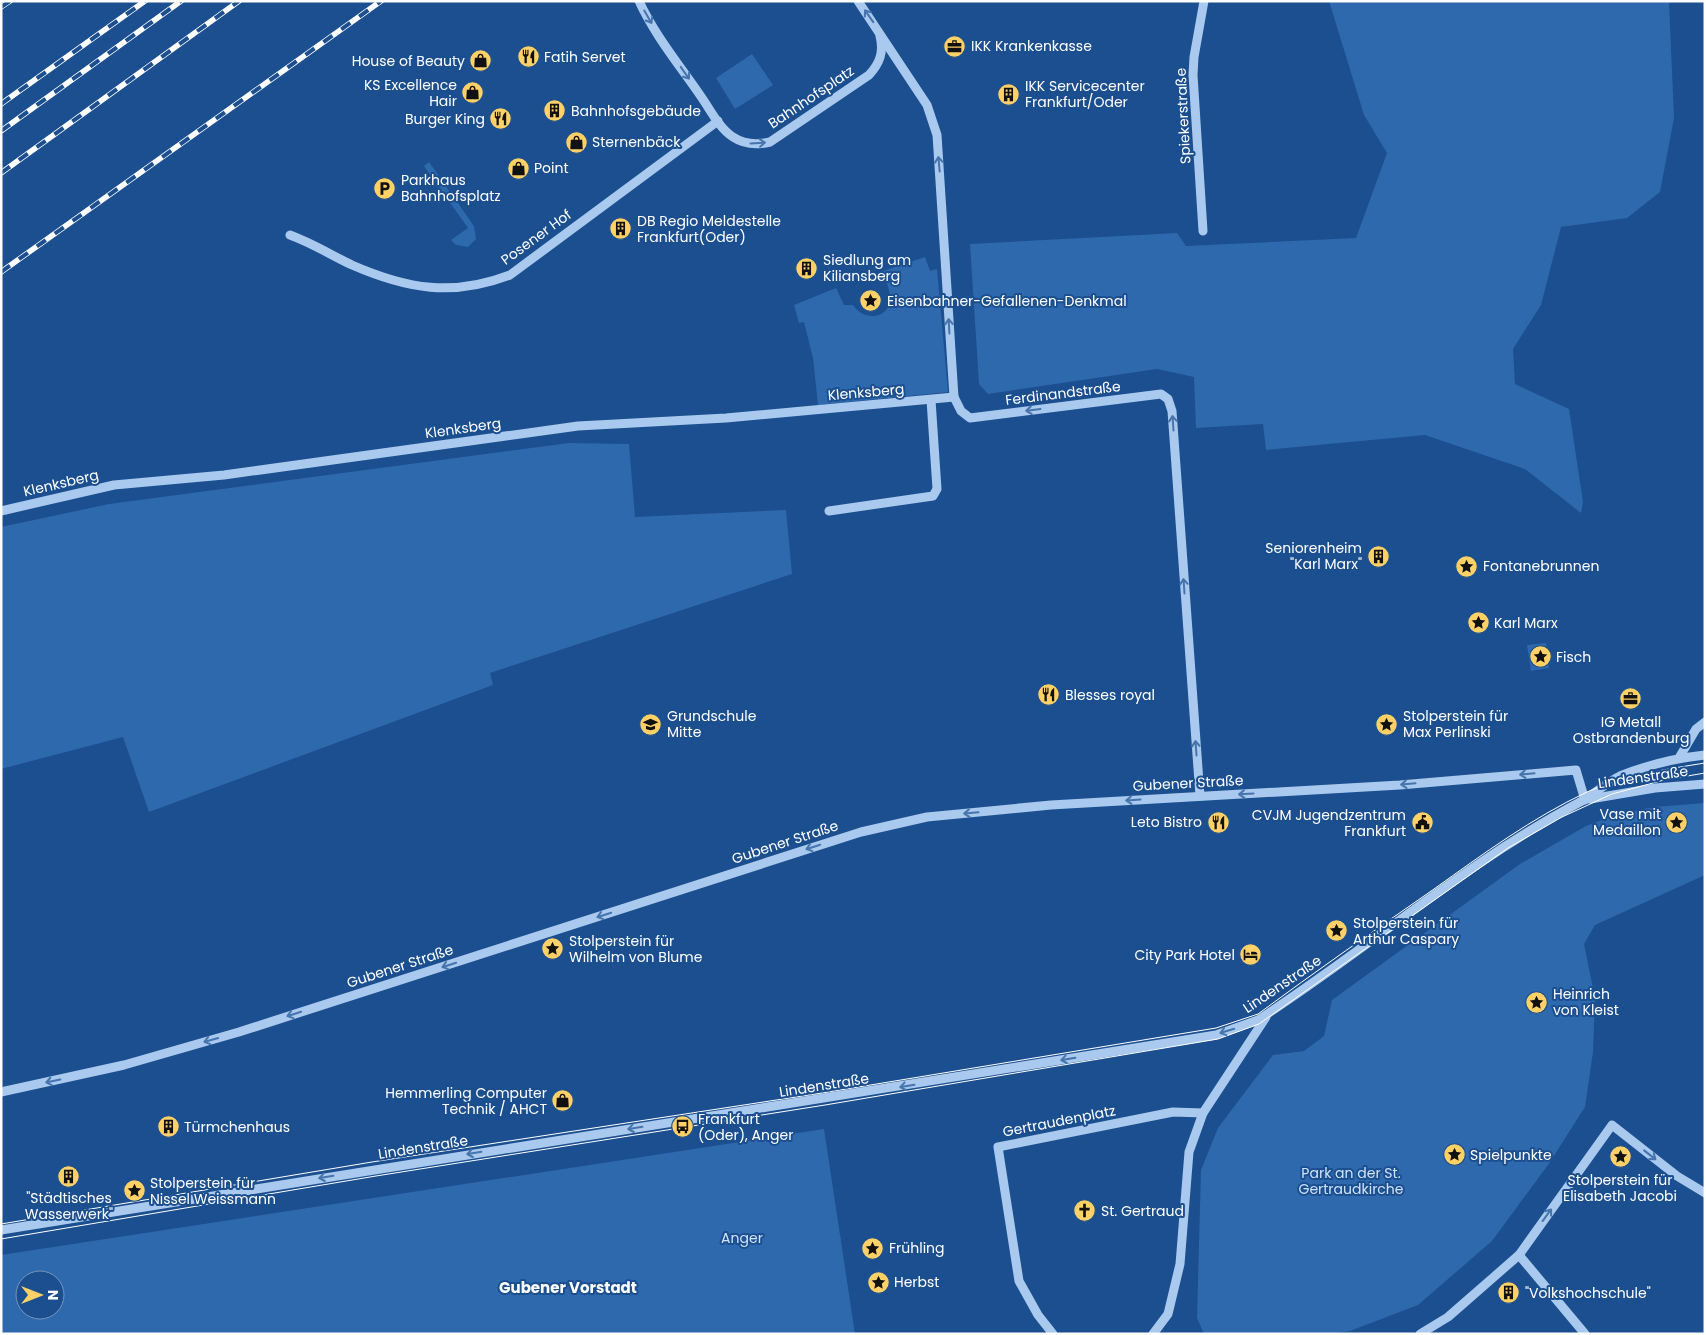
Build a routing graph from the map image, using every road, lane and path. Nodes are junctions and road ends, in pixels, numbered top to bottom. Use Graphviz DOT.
graph roads {
  1 [pos="639,1"];
  2 [pos="858,1"];
  3 [pos="1204,1"];
  4 [pos="879,31"];
  5 [pos="718,121"];
  6 [pos="1203,231"];
  7 [pos="290,235"];
  8 [pos="954,397"];
  9 [pos="931,400"];
  10 [pos="1,510"];
  11 [pos="830,512"];
  12 [pos="1705,722"];
  13 [pos="1705,755"];
  14 [pos="1679,758"];
  15 [pos="1705,784"];
  16 [pos="1200,796"];
  17 [pos="1585,800"];
  18 [pos="1272,1011"];
  19 [pos="1,1092"];
  20 [pos="1203,1113"];
  21 [pos="1705,1193"];
  22 [pos="1,1230"];
  23 [pos="1519,1255"];
  24 [pos="1053,1334"];
  25 [pos="1153,1334"];
  26 [pos="1420,1334"];
  27 [pos="1585,1334"];
  1 -- 5 [label="street, Bahnhofsplatz, one-way"];
  4 -- 2 [label="street, one-way"];
  3 -- 6 [label="street, Spiekerstraße"];
  5 -- 4 [label="street, Bahnhofsplatz, one-way"];
  8 -- 4 [label="street, one-way"];
  5 -- 7 [label="street, Posener Hof"];
  8 -- 9 [label="street, Klenksberg"];
  16 -- 8 [label="street, Ferdinandstraße, one-way"];
  9 -- 10 [label="street, Klenksberg"];
  9 -- 11 [label="street"];
  12 -- 14 [label="street"];
  13 -- 14 [label="street, Lindenstraße"];
  14 -- 17 [label="street, Lindenstraße"];
  15 -- 17 [label="street, Lindenstraße"];
  17 -- 16 [label="street, Gubener Straße, one-way"];
  16 -- 19 [label="street, Gubener Straße, one-way"];
  17 -- 18 [label="street, Lindenstraße"];
  18 -- 20 [label="street"];
  18 -- 22 [label="street, Lindenstraße, one-way"];
  20 -- 24 [label="street, Gertraudenplatz"];
  20 -- 25 [label="street"];
  23 -- 21 [label="street, one-way"];
  23 -- 26 [label="street"];
  23 -- 27 [label="street"];
}
